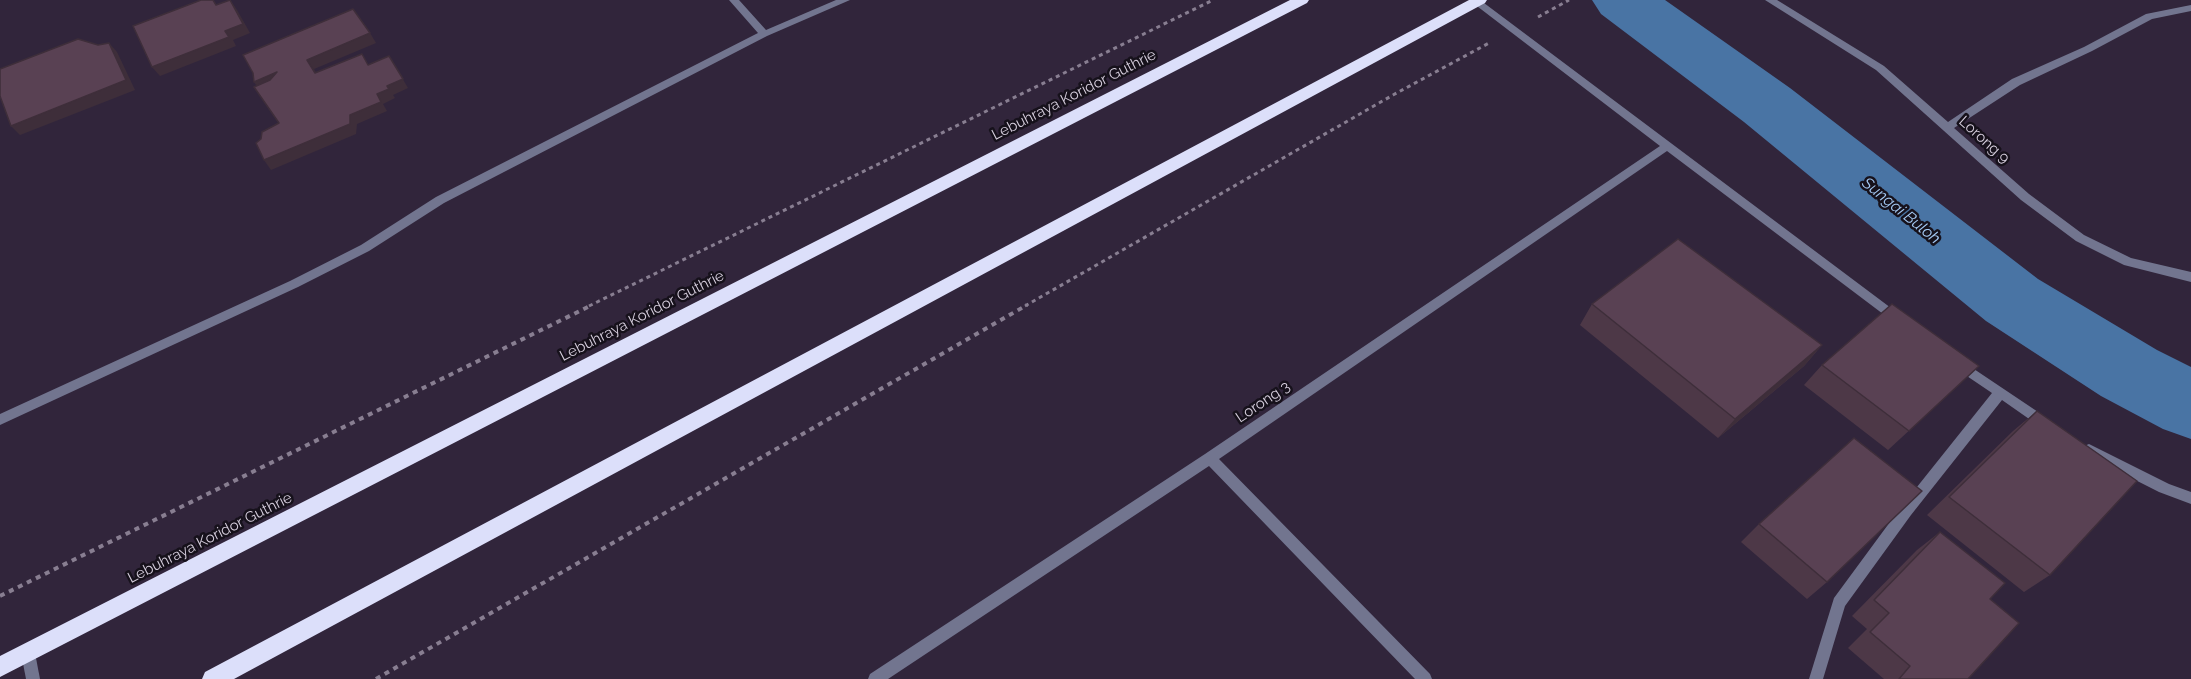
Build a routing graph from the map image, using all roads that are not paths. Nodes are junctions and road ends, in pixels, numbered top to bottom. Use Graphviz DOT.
graph roads {
  1 [pos="734,0"];
  2 [pos="845,0"];
  3 [pos="1302,0"];
  4 [pos="1474,0"];
  5 [pos="1480,0"];
  6 [pos="1770,0"];
  7 [pos="2191,8"];
  8 [pos="764,34"];
  9 [pos="1947,127"];
  10 [pos="1667,146"];
  11 [pos="2191,277"];
  12 [pos="1913,330"];
  13 [pos="1951,358"];
  14 [pos="1999,394"];
  15 [pos="0,420"];
  16 [pos="2055,431"];
  17 [pos="2074,443"];
  18 [pos="1210,458"];
  19 [pos="2191,498"];
  20 [pos="28,653"];
  21 [pos="0,668"];
  22 [pos="33,679"];
  23 [pos="213,679"];
  24 [pos="874,679"];
  25 [pos="1425,679"];
  26 [pos="1816,679"];
  1 -- 8 [label="street"];
  2 -- 8 [label="street"];
  3 -- 20 [label="highway, Lebuhraya Koridor Guthrie"];
  4 -- 10 [label="street"];
  5 -- 23 [label="highway"];
  6 -- 9 [label="street, Lorong 9"];
  7 -- 9 [label="street"];
  8 -- 15 [label="street"];
  9 -- 11 [label="street, Lorong 9"];
  10 -- 12 [label="street"];
  10 -- 18 [label="street, Lorong 3"];
  13 -- 14 [label="street"];
  14 -- 16 [label="street"];
  14 -- 26 [label="street"];
  17 -- 19 [label="street"];
  18 -- 24 [label="street, Lorong 3"];
  18 -- 25 [label="street"];
  20 -- 21 [label="highway, Lebuhraya Koridor Guthrie"];
  20 -- 22 [label="street"];
}
